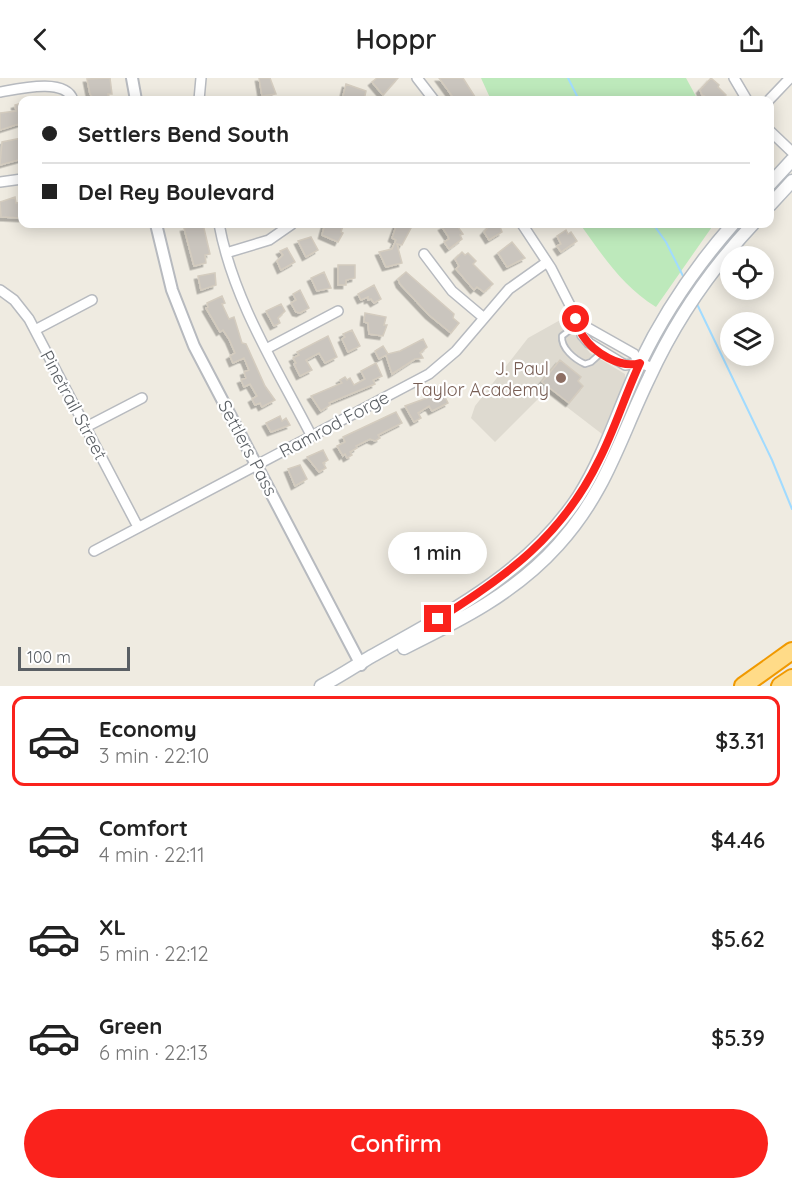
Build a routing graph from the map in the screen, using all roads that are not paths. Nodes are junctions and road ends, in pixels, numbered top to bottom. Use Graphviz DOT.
graph roads {
  1 [pos="132,78"];
  2 [pos="201,78"];
  3 [pos="417,78"];
  4 [pos="734,78"];
  5 [pos="790,78"];
  6 [pos="0,92"];
  7 [pos="72,96"];
  8 [pos="135,96"];
  9 [pos="199,96"];
  10 [pos="431,96"];
  11 [pos="745,96"];
  12 [pos="773,96"];
  13 [pos="774,135"];
  14 [pos="792,152"];
  15 [pos="792,160"];
  16 [pos="18,180"];
  17 [pos="774,180"];
  18 [pos="792,181"];
  19 [pos="0,182"];
  20 [pos="774,201"];
  21 [pos="157,228"];
  22 [pos="220,228"];
  23 [pos="286,228"];
  24 [pos="525,228"];
  25 [pos="729,228"];
  26 [pos="750,228"];
  27 [pos="226,253"];
  28 [pos="424,254"];
  29 [pos="547,262"];
  30 [pos="0,290"];
  31 [pos="92,300"];
  32 [pos="338,311"];
  33 [pos="483,318"];
  34 [pos="579,323"];
  35 [pos="35,330"];
  36 [pos="266,349"];
  37 [pos="601,352"];
  38 [pos="640,363"];
  39 [pos="653,368"];
  40 [pos="142,398"];
  41 [pos="86,428"];
  42 [pos="311,435"];
  43 [pos="256,464"];
  44 [pos="138,527"];
  45 [pos="94,551"];
  46 [pos="792,651"];
  47 [pos="361,665"];
  48 [pos="792,678"];
  49 [pos="321,686"];
  50 [pos="743,686"];
  51 [pos="780,686"];
  1 -- 8 [label="street"];
  2 -- 9 [label="street"];
  3 -- 10 [label="street"];
  4 -- 11 [label="street"];
  5 -- 12 [label="street"];
  6 -- 7 [label="street"];
  13 -- 14 [label="street"];
  15 -- 17 [label="main road"];
  16 -- 19 [label="street"];
  18 -- 20 [label="main road"];
  21 -- 43 [label="street, Settlers Pass"];
  22 -- 27 [label="street"];
  23 -- 27 [label="street"];
  24 -- 29 [label="street"];
  25 -- 38 [label="main road"];
  26 -- 39 [label="main road"];
  27 -- 36 [label="street"];
  28 -- 33 [label="street"];
  29 -- 33 [label="street, Ramrod Forge"];
  29 -- 34 [label="street"];
  30 -- 35 [label="street, Pinetrail Street"];
  31 -- 35 [label="street"];
  32 -- 36 [label="street"];
  33 -- 42 [label="street, Ramrod Forge"];
  34 -- 37 [label="street"];
  34 -- 37 [label="lane"];
  34 -- 38 [label="street"];
  35 -- 41 [label="street, Pinetrail Street"];
  36 -- 42 [label="street"];
  37 -- 38 [label="street"];
  38 -- 39 [label="street"];
  38 -- 47 [label="main road"];
  39 -- 47 [label="main road"];
  40 -- 41 [label="street"];
  41 -- 44 [label="street, Pinetrail Street"];
  42 -- 43 [label="street, Ramrod Forge"];
  43 -- 44 [label="street, Ramrod Forge"];
  43 -- 47 [label="street, Settlers Pass"];
  44 -- 45 [label="street, Ramrod Forge"];
  46 -- 50 [label="highway"];
  47 -- 49 [label="main road"];
  48 -- 51 [label="highway"];
}
